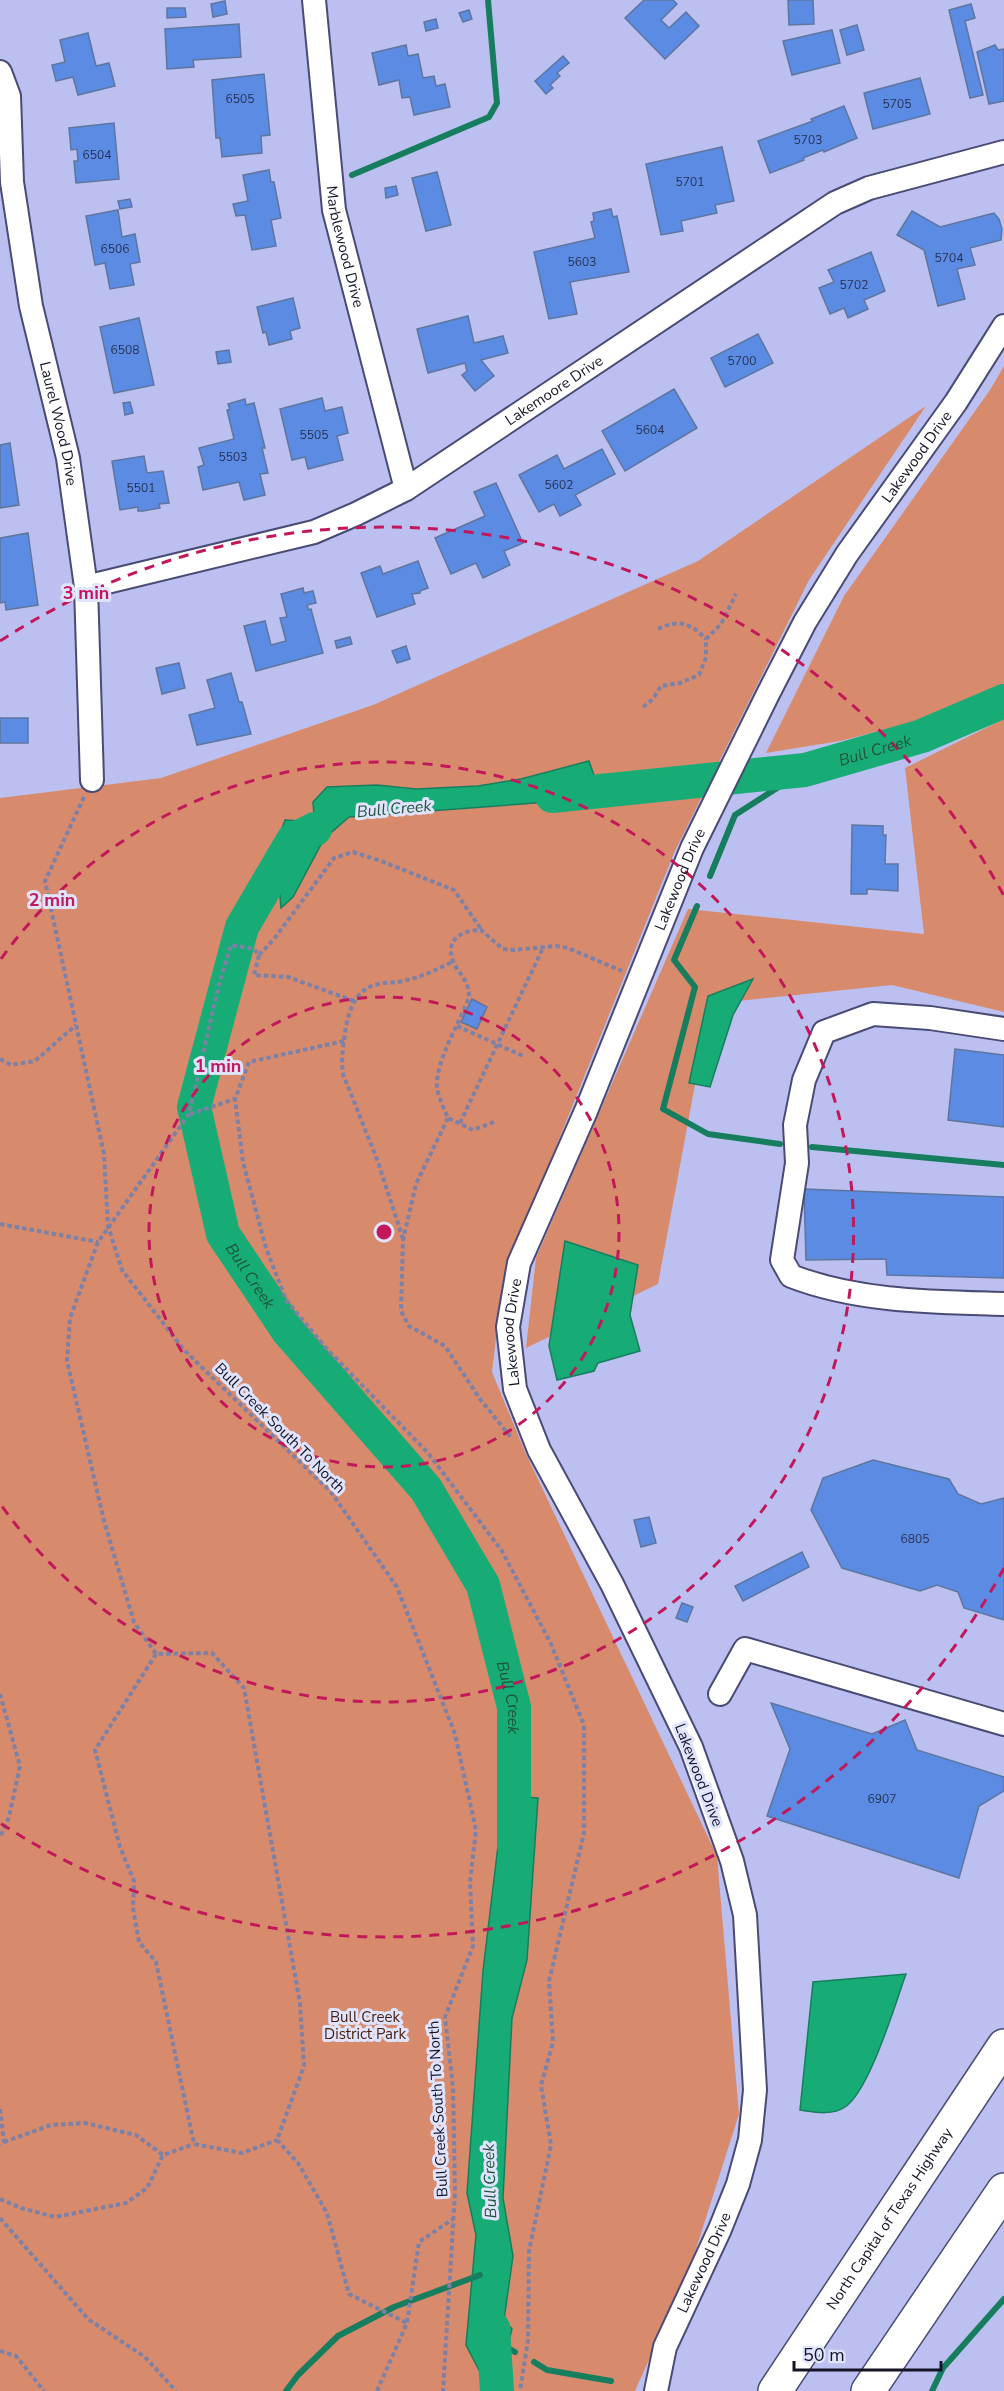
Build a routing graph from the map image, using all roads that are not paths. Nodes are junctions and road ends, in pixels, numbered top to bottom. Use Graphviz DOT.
graph roads {
  1 [pos="314,0"];
  2 [pos="0,72"];
  3 [pos="1004,152"];
  4 [pos="1004,326"];
  5 [pos="406,489"];
  6 [pos="86,587"];
  7 [pos="92,780"];
  8 [pos="1004,1029"];
  9 [pos="1004,1304"];
  10 [pos="720,1694"];
  11 [pos="1004,1724"];
  12 [pos="1004,2046"];
  13 [pos="1004,2190"];
  14 [pos="656,2391"];
  15 [pos="775,2391"];
  16 [pos="868,2391"];
  1 -- 5 [label="street, Marblewood Drive"];
  2 -- 6 [label="street, Laurel Wood Drive"];
  3 -- 5 [label="street, Lakemoore Drive"];
  4 -- 14 [label="street, Lakewood Drive"];
  5 -- 6 [label="street, Lakemoore Drive"];
  6 -- 7 [label="street, Laurel Wood Drive"];
  8 -- 9 [label="street"];
  10 -- 11 [label="street"];
  12 -- 15 [label="highway, North Capital of Texas Highway"];
  13 -- 16 [label="highway"];
}
